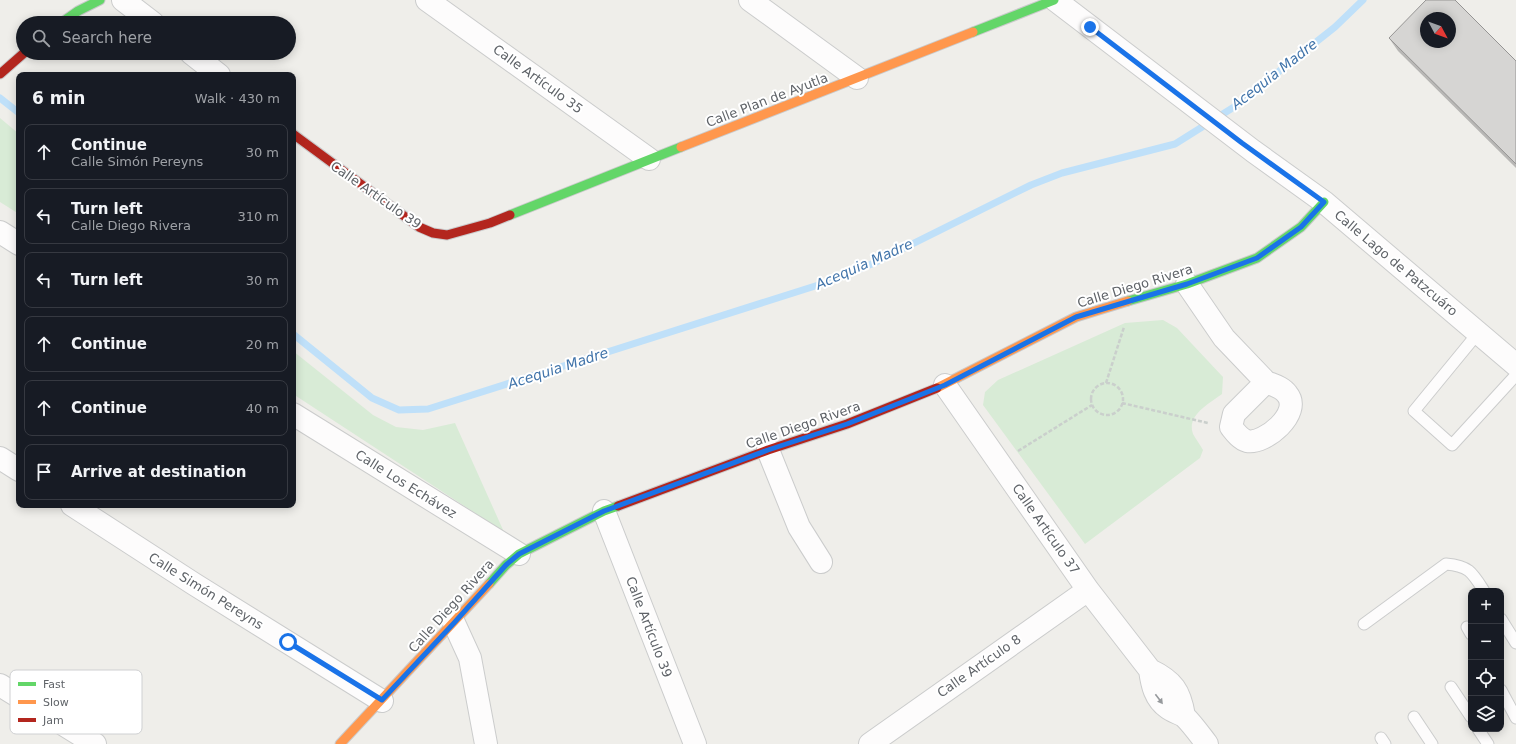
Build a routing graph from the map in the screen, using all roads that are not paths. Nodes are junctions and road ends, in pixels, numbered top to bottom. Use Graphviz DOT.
graph roads {
  1 [pos="100,0"];
  2 [pos="123,0"];
  3 [pos="427,0"];
  4 [pos="750,0"];
  5 [pos="1055,0"];
  6 [pos="71,16"];
  7 [pos="144,16"];
  8 [pos="16,60"];
  9 [pos="200,60"];
  10 [pos="2,71"];
  11 [pos="215,72"];
  12 [pos="857,78"];
  13 [pos="296,136"];
  14 [pos="649,159"];
  15 [pos="1324,202"];
  16 [pos="490,223"];
  17 [pos="0,232"];
  18 [pos="16,242"];
  19 [pos="1187,284"];
  20 [pos="1478,333"];
  21 [pos="1516,365"];
  22 [pos="1516,375"];
  23 [pos="1266,382"];
  24 [pos="945,385"];
  25 [pos="296,416"];
  26 [pos="768,450"];
  27 [pos="0,458"];
  28 [pos="16,468"];
  29 [pos="77,508"];
  30 [pos="604,511"];
  31 [pos="519,554"];
  32 [pos="821,562"];
  33 [pos="1482,588"];
  34 [pos="1088,590"];
  35 [pos="454,623"];
  36 [pos="1364,624"];
  37 [pos="1504,624"];
  38 [pos="1516,643"];
  39 [pos="0,685"];
  40 [pos="1451,687"];
  41 [pos="10,691"];
  42 [pos="1504,696"];
  43 [pos="382,700"];
  44 [pos="1468,712"];
  45 [pos="1414,717"];
  46 [pos="1516,718"];
  47 [pos="1480,732"];
  48 [pos="79,734"];
  49 [pos="95,744"];
  50 [pos="340,744"];
  51 [pos="486,744"];
  52 [pos="695,744"];
  53 [pos="870,744"];
  54 [pos="1207,744"];
  55 [pos="1432,744"];
  56 [pos="1488,744"];
  1 -- 6 [label="street"];
  2 -- 7 [label="street"];
  3 -- 14 [label="street, Calle Artículo 35"];
  4 -- 12 [label="street"];
  5 -- 12 [label="street, Calle Plan de Ayutla"];
  5 -- 15 [label="street, Calle Lago de Patzcuáro"];
  8 -- 10 [label="street"];
  9 -- 11 [label="street"];
  12 -- 14 [label="street, Calle Plan de Ayutla"];
  13 -- 16 [label="street, Calle Artículo 39"];
  14 -- 16 [label="street, Calle Plan de Ayutla"];
  15 -- 19 [label="street, Calle Diego Rivera"];
  15 -- 20 [label="street, Calle Lago de Patzcuáro"];
  17 -- 18 [label="street"];
  19 -- 23 [label="street"];
  19 -- 24 [label="street, Calle Diego Rivera"];
  20 -- 21 [label="street, Calle Lago de Patzcuáro"];
  20 -- 22 [label="lane"];
  23 -- 23 [label="street"];
  24 -- 26 [label="street, Calle Diego Rivera"];
  24 -- 34 [label="street, Calle Artículo 37"];
  25 -- 31 [label="street, Calle Los Echávez"];
  26 -- 30 [label="street, Calle Diego Rivera"];
  26 -- 32 [label="street"];
  27 -- 28 [label="street"];
  29 -- 43 [label="street, Calle Simón Pereyns"];
  30 -- 31 [label="street, Calle Diego Rivera"];
  30 -- 52 [label="street, Calle Artículo 39"];
  31 -- 35 [label="street, Calle Diego Rivera"];
  33 -- 36 [label="lane"];
  34 -- 53 [label="street, Calle Artículo 8"];
  34 -- 54 [label="street, Calle Artículo 37"];
  35 -- 43 [label="street, Calle Diego Rivera"];
  35 -- 51 [label="street"];
  37 -- 38 [label="lane"];
  39 -- 41 [label="street"];
  40 -- 44 [label="lane"];
  42 -- 46 [label="lane"];
  43 -- 50 [label="street, Calle Diego Rivera"];
  45 -- 55 [label="lane"];
  47 -- 56 [label="lane"];
  48 -- 49 [label="street"];
}
